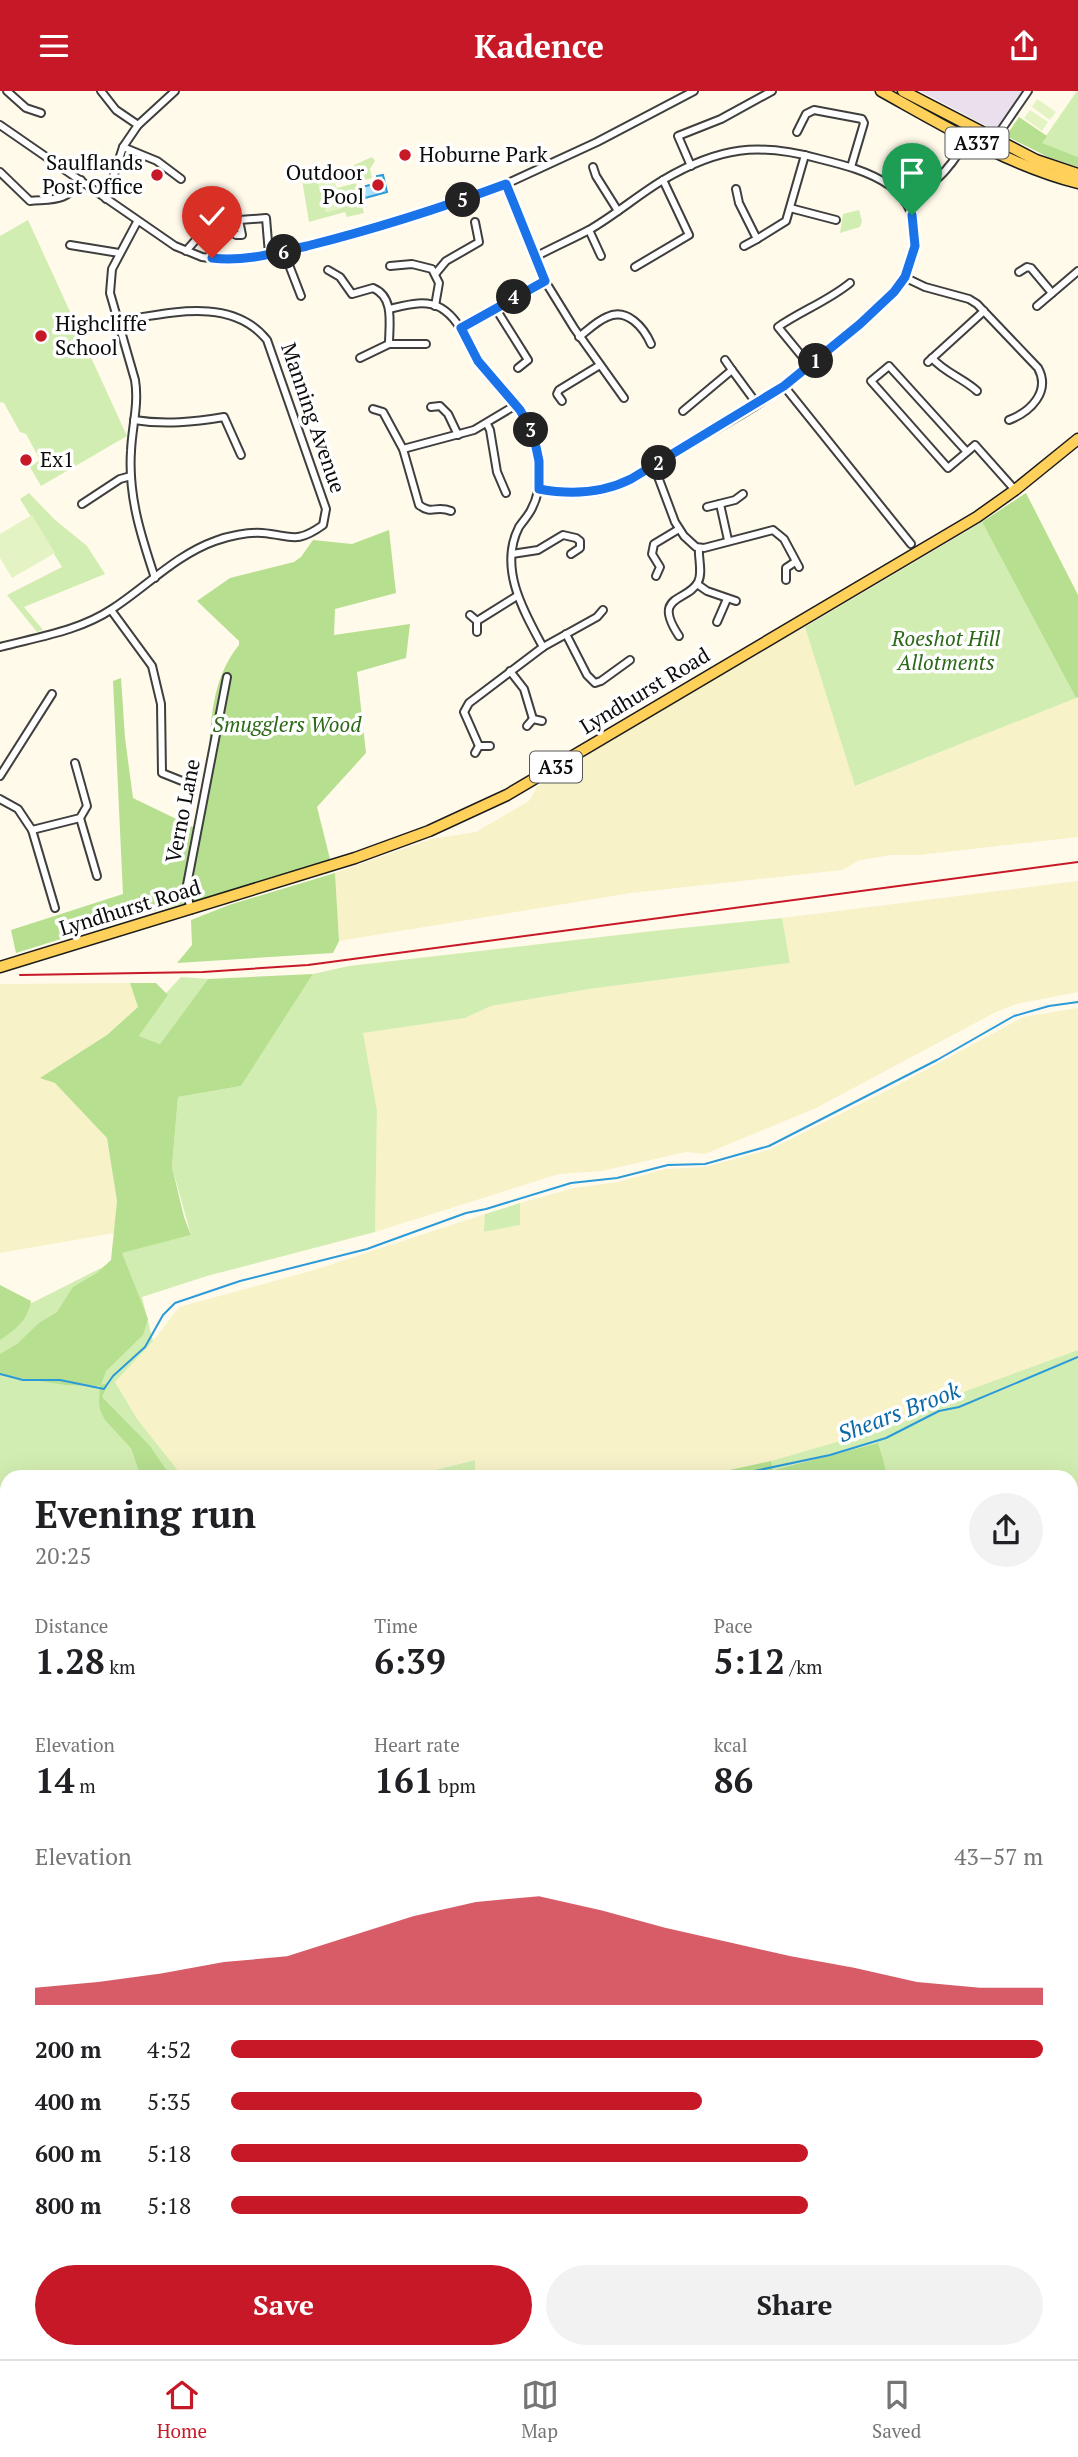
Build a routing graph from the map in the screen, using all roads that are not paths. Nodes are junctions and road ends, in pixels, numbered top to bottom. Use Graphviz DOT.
graph roads {
  1 [pos="7,91"];
  2 [pos="101,91"];
  3 [pos="175,91"];
  4 [pos="678,91"];
  5 [pos="694,91"];
  6 [pos="772,91"];
  7 [pos="881,91"];
  8 [pos="903,91"];
  9 [pos="1028,91"];
  10 [pos="683,98"];
  11 [pos="41,113"];
  12 [pos="0,125"];
  13 [pos="138,125"];
  14 [pos="949,129"];
  15 [pos="797,132"];
  16 [pos="995,139"];
  17 [pos="124,147"];
  18 [pos="805,155"];
  19 [pos="957,155"];
  20 [pos="1003,156"];
  21 [pos="691,166"];
  22 [pos="593,167"];
  23 [pos="851,167"];
  24 [pos="0,172"];
  25 [pos="1078,174"];
  26 [pos="181,179"];
  27 [pos="81,180"];
  28 [pos="663,180"];
  29 [pos="1078,183"];
  30 [pos="506,184"];
  31 [pos="736,189"];
  32 [pos="106,199"];
  33 [pos="905,202"];
  34 [pos="790,208"];
  35 [pos="618,211"];
  36 [pos="836,220"];
  37 [pos="137,222"];
  38 [pos="475,222"];
  39 [pos="589,230"];
  40 [pos="200,235"];
  41 [pos="689,235"];
  42 [pos="236,236"];
  43 [pos="757,239"];
  44 [pos="693,243"];
  45 [pos="70,244"];
  46 [pos="744,246"];
  47 [pos="186,251"];
  48 [pos="284,252"];
  49 [pos="119,253"];
  50 [pos="269,254"];
  51 [pos="537,256"];
  52 [pos="601,256"];
  53 [pos="390,266"];
  54 [pos="635,267"];
  55 [pos="328,270"];
  56 [pos="1078,271"];
  57 [pos="1019,272"];
  58 [pos="436,273"];
  59 [pos="905,277"];
  60 [pos="545,281"];
  61 [pos="849,283"];
  62 [pos="1052,293"];
  63 [pos="301,296"];
  64 [pos="435,306"];
  65 [pos="1037,306"];
  66 [pos="389,309"];
  67 [pos="496,309"];
  68 [pos="984,310"];
  69 [pos="773,319"];
  70 [pos="117,321"];
  71 [pos="778,327"];
  72 [pos="461,328"];
  73 [pos="579,337"];
  74 [pos="389,344"];
  75 [pos="426,344"];
  76 [pos="650,344"];
  77 [pos="360,358"];
  78 [pos="725,360"];
  79 [pos="600,365"];
  80 [pos="810,366"];
  81 [pos="518,367"];
  82 [pos="732,370"];
  83 [pos="784,386"];
  84 [pos="977,391"];
  85 [pos="624,397"];
  86 [pos="562,401"];
  87 [pos="757,404"];
  88 [pos="516,405"];
  89 [pos="431,407"];
  90 [pos="373,409"];
  91 [pos="683,411"];
  92 [pos="1009,420"];
  93 [pos="134,421"];
  94 [pos="487,424"];
  95 [pos="458,435"];
  96 [pos="1077,440"];
  97 [pos="403,449"];
  98 [pos="967,452"];
  99 [pos="241,455"];
  100 [pos="654,466"];
  101 [pos="131,476"];
  102 [pos="510,481"];
  103 [pos="502,484"];
  104 [pos="539,489"];
  105 [pos="1015,490"];
  106 [pos="506,493"];
  107 [pos="743,494"];
  108 [pos="443,499"];
  109 [pos="82,504"];
  110 [pos="720,504"];
  111 [pos="442,507"];
  112 [pos="707,507"];
  113 [pos="452,511"];
  114 [pos="780,522"];
  115 [pos="679,529"];
  116 [pos="773,530"];
  117 [pos="727,540"];
  118 [pos="911,544"];
  119 [pos="699,548"];
  120 [pos="512,554"];
  121 [pos="571,554"];
  122 [pos="668,566"];
  123 [pos="660,568"];
  124 [pos="656,576"];
  125 [pos="155,578"];
  126 [pos="786,580"];
  127 [pos="697,584"];
  128 [pos="517,596"];
  129 [pos="727,599"];
  130 [pos="736,601"];
  131 [pos="111,610"];
  132 [pos="603,610"];
  133 [pos="470,615"];
  134 [pos="478,621"];
  135 [pos="717,622"];
  136 [pos="477,632"];
  137 [pos="566,634"];
  138 [pos="679,636"];
  139 [pos="0,647"];
  140 [pos="543,647"];
  141 [pos="630,660"];
  142 [pos="621,667"];
  143 [pos="510,671"];
  144 [pos="628,676"];
  145 [pos="228,677"];
  146 [pos="52,694"];
  147 [pos="453,712"];
  148 [pos="464,712"];
  149 [pos="533,719"];
  150 [pos="542,721"];
  151 [pos="527,726"];
  152 [pos="479,746"];
  153 [pos="490,746"];
  154 [pos="475,753"];
  155 [pos="75,763"];
  156 [pos="0,776"];
  157 [pos="187,783"];
  158 [pos="0,799"];
  159 [pos="80,818"];
  160 [pos="32,830"];
  161 [pos="97,876"];
  162 [pos="55,908"];
  163 [pos="191,910"];
  164 [pos="0,967"];
  1 -- 11 [label="street"];
  2 -- 13 [label="street"];
  3 -- 13 [label="street"];
  4 -- 10 [label="street"];
  5 -- 10 [label="street"];
  6 -- 21 [label="street"];
  7 -- 14 [label="main road, A337"];
  8 -- 16 [label="main road, A337"];
  9 -- 16 [label="street"];
  10 -- 30 [label="street"];
  12 -- 27 [label="street"];
  13 -- 17 [label="street"];
  14 -- 19 [label="street"];
  14 -- 20 [label="main road, A337"];
  15 -- 23 [label="street"];
  16 -- 25 [label="main road, A337"];
  17 -- 26 [label="street"];
  17 -- 32 [label="street"];
  18 -- 21 [label="street"];
  18 -- 23 [label="street"];
  18 -- 34 [label="street"];
  19 -- 20 [label="street"];
  19 -- 33 [label="street"];
  20 -- 29 [label="main road, A337"];
  21 -- 28 [label="street"];
  22 -- 35 [label="street"];
  23 -- 33 [label="street"];
  24 -- 27 [label="street"];
  27 -- 32 [label="street"];
  28 -- 35 [label="street"];
  28 -- 41 [label="street"];
  30 -- 48 [label="street"];
  30 -- 51 [label="street"];
  31 -- 43 [label="street"];
  32 -- 37 [label="street"];
  33 -- 59 [label="street"];
  34 -- 36 [label="street"];
  34 -- 43 [label="street"];
  35 -- 39 [label="street"];
  37 -- 47 [label="street"];
  37 -- 49 [label="street"];
  38 -- 58 [label="street"];
  39 -- 51 [label="street"];
  39 -- 52 [label="street"];
  40 -- 47 [label="street"];
  41 -- 44 [label="street"];
  41 -- 54 [label="street"];
  42 -- 50 [label="street"];
  43 -- 46 [label="street"];
  45 -- 49 [label="street"];
  47 -- 50 [label="street"];
  48 -- 50 [label="street"];
  48 -- 63 [label="street"];
  49 -- 70 [label="street"];
  51 -- 60 [label="street"];
  53 -- 58 [label="street"];
  55 -- 66 [label="street"];
  56 -- 62 [label="street"];
  57 -- 62 [label="street"];
  58 -- 64 [label="street"];
  59 -- 68 [label="street"];
  59 -- 80 [label="street"];
  60 -- 67 [label="street"];
  60 -- 73 [label="street"];
  61 -- 71 [label="street"];
  62 -- 65 [label="street"];
  64 -- 66 [label="street"];
  64 -- 72 [label="street"];
  66 -- 74 [label="street"];
  67 -- 72 [label="street"];
  67 -- 81 [label="street"];
  68 -- 84 [label="street"];
  68 -- 92 [label="street"];
  69 -- 71 [label="street"];
  70 -- 93 [label="street"];
  70 -- 125 [label="street, Manning Avenue"];
  71 -- 80 [label="street"];
  72 -- 88 [label="street"];
  73 -- 76 [label="street"];
  73 -- 79 [label="street"];
  74 -- 75 [label="street"];
  74 -- 77 [label="street"];
  78 -- 82 [label="street"];
  79 -- 85 [label="street"];
  79 -- 86 [label="street"];
  80 -- 83 [label="street"];
  82 -- 87 [label="street"];
  82 -- 91 [label="street"];
  83 -- 87 [label="street"];
  83 -- 118 [label="street"];
  87 -- 100 [label="street"];
  88 -- 94 [label="street"];
  88 -- 104 [label="street"];
  89 -- 95 [label="street"];
  90 -- 97 [label="street"];
  93 -- 99 [label="street"];
  93 -- 101 [label="street"];
  94 -- 95 [label="street"];
  94 -- 103 [label="street"];
  95 -- 97 [label="street"];
  96 -- 105 [label="main road, Lyndhurst Road / A35"];
  97 -- 111 [label="street"];
  98 -- 98 [label="street"];
  98 -- 105 [label="street"];
  100 -- 104 [label="street"];
  100 -- 115 [label="street"];
  101 -- 109 [label="street"];
  101 -- 125 [label="street"];
  102 -- 103 [label="street"];
  103 -- 106 [label="street"];
  104 -- 120 [label="street"];
  105 -- 163 [label="main road, Lyndhurst Road / A35"];
  107 -- 110 [label="street"];
  108 -- 111 [label="street"];
  110 -- 112 [label="street"];
  110 -- 117 [label="street"];
  111 -- 113 [label="street"];
  114 -- 116 [label="street"];
  115 -- 119 [label="street"];
  115 -- 123 [label="street"];
  116 -- 117 [label="street"];
  116 -- 126 [label="street"];
  117 -- 119 [label="street"];
  119 -- 127 [label="street"];
  120 -- 121 [label="street"];
  120 -- 128 [label="street"];
  122 -- 123 [label="street"];
  123 -- 124 [label="street"];
  125 -- 131 [label="street, Manning Avenue"];
  127 -- 129 [label="street"];
  127 -- 138 [label="street"];
  128 -- 134 [label="street"];
  128 -- 140 [label="street"];
  129 -- 130 [label="street"];
  129 -- 135 [label="street"];
  131 -- 139 [label="street, Manning Avenue"];
  131 -- 157 [label="street"];
  132 -- 137 [label="street"];
  133 -- 134 [label="street"];
  134 -- 136 [label="street"];
  137 -- 140 [label="street"];
  137 -- 142 [label="street"];
  140 -- 143 [label="street"];
  141 -- 142 [label="street"];
  142 -- 144 [label="street"];
  143 -- 148 [label="street"];
  143 -- 149 [label="street"];
  145 -- 163 [label="street, Verno Lane"];
  146 -- 156 [label="street"];
  147 -- 148 [label="street"];
  148 -- 152 [label="street"];
  149 -- 150 [label="street"];
  149 -- 151 [label="street"];
  152 -- 153 [label="street"];
  152 -- 154 [label="street"];
  155 -- 159 [label="street"];
  158 -- 160 [label="street"];
  159 -- 160 [label="street"];
  159 -- 161 [label="street"];
  160 -- 162 [label="street"];
  163 -- 164 [label="main road, Lyndhurst Road / A35"];
}
